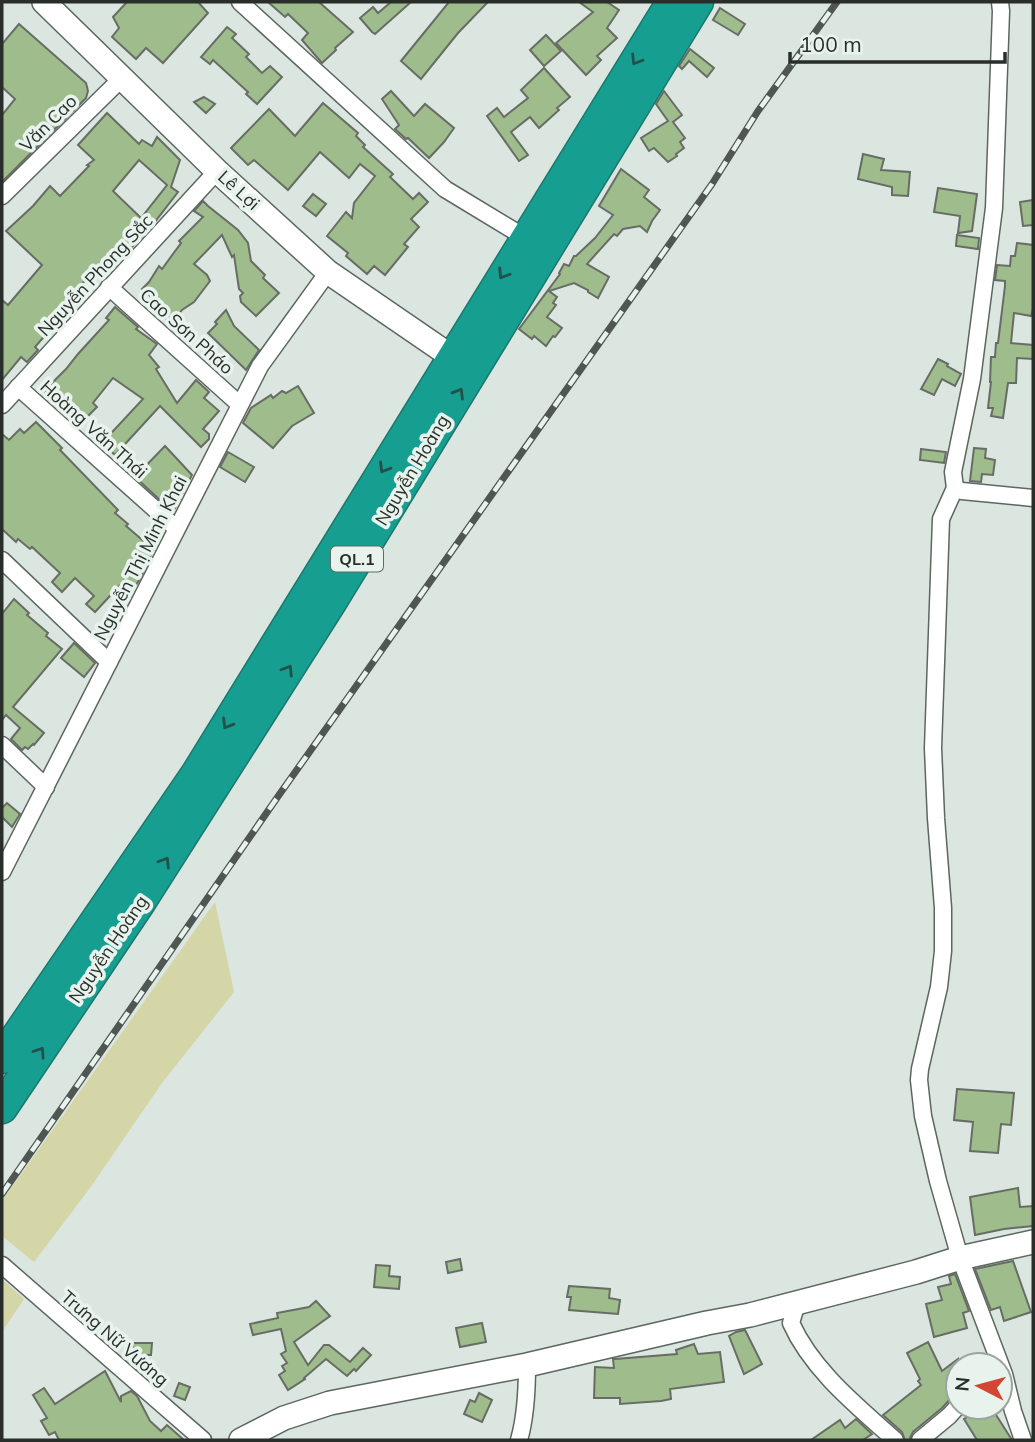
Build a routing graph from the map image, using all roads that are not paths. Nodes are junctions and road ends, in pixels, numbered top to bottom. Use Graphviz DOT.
graph roads {
  1 [pos="44,2"];
  2 [pos="240,2"];
  3 [pos="672,2"];
  4 [pos="698,2"];
  5 [pos="1000,2"];
  6 [pos="665,34"];
  7 [pos="121,78"];
  8 [pos="217,171"];
  9 [pos="2,196"];
  10 [pos="526,237"];
  11 [pos="328,272"];
  12 [pos="109,287"];
  13 [pos="452,357"];
  14 [pos="18,387"];
  15 [pos="239,404"];
  16 [pos="2,405"];
  17 [pos="955,488"];
  18 [pos="1033,498"];
  19 [pos="176,528"];
  20 [pos="2,560"];
  21 [pos="109,662"];
  22 [pos="2,745"];
  23 [pos="46,787"];
  24 [pos="2,872"];
  25 [pos="2,1058"];
  26 [pos="2,1108"];
  27 [pos="1033,1242"];
  28 [pos="960,1258"];
  29 [pos="2,1265"];
  30 [pos="797,1303"];
  31 [pos="993,1351"];
  32 [pos="527,1364"];
  33 [pos="1014,1414"];
  34 [pos="944,1420"];
  35 [pos="203,1440"];
  36 [pos="241,1440"];
  37 [pos="519,1440"];
  38 [pos="895,1440"];
  39 [pos="919,1440"];
  40 [pos="1023,1440"];
  1 -- 7 [label="street, Lê Lợi"];
  2 -- 10 [label="street"];
  3 -- 6 [label="highway, Nguyễn Hoàng / QL.1"];
  4 -- 6 [label="highway, Nguyễn Hoàng / QL.1"];
  5 -- 17 [label="street"];
  6 -- 10 [label="highway, Nguyễn Hoàng / QL.1, one-way"];
  26 -- 6 [label="highway, Nguyễn Hoàng / QL.1, one-way"];
  7 -- 8 [label="street, Lê Lợi"];
  7 -- 9 [label="street, Văn Cao"];
  8 -- 11 [label="street, Lê Lợi"];
  8 -- 12 [label="street, Nguyễn Phong Sắc"];
  10 -- 13 [label="highway, Nguyễn Hoàng / QL.1, one-way"];
  11 -- 13 [label="street, Lê Lợi"];
  11 -- 15 [label="street, Nguyễn Thị Minh Khai"];
  12 -- 14 [label="street, Nguyễn Phong Sắc"];
  12 -- 15 [label="street, Cao Sơn Pháo"];
  13 -- 25 [label="highway, Nguyễn Hoàng / QL.1, one-way"];
  14 -- 16 [label="street, Nguyễn Phong Sắc"];
  14 -- 19 [label="street, Hoàng Văn Thái"];
  15 -- 19 [label="street, Nguyễn Thị Minh Khai"];
  17 -- 18 [label="street"];
  17 -- 28 [label="street"];
  19 -- 21 [label="street, Nguyễn Thị Minh Khai"];
  20 -- 21 [label="street"];
  21 -- 23 [label="street, Nguyễn Thị Minh Khai"];
  22 -- 23 [label="street"];
  23 -- 24 [label="street, Nguyễn Thị Minh Khai"];
  27 -- 28 [label="street"];
  28 -- 30 [label="street"];
  28 -- 31 [label="street"];
  29 -- 35 [label="street, Trưng Nữ Vương"];
  30 -- 32 [label="street"];
  30 -- 38 [label="street"];
  32 -- 36 [label="street"];
  32 -- 37 [label="street"];
  33 -- 40 [label="street"];
  34 -- 39 [label="street"];
}
